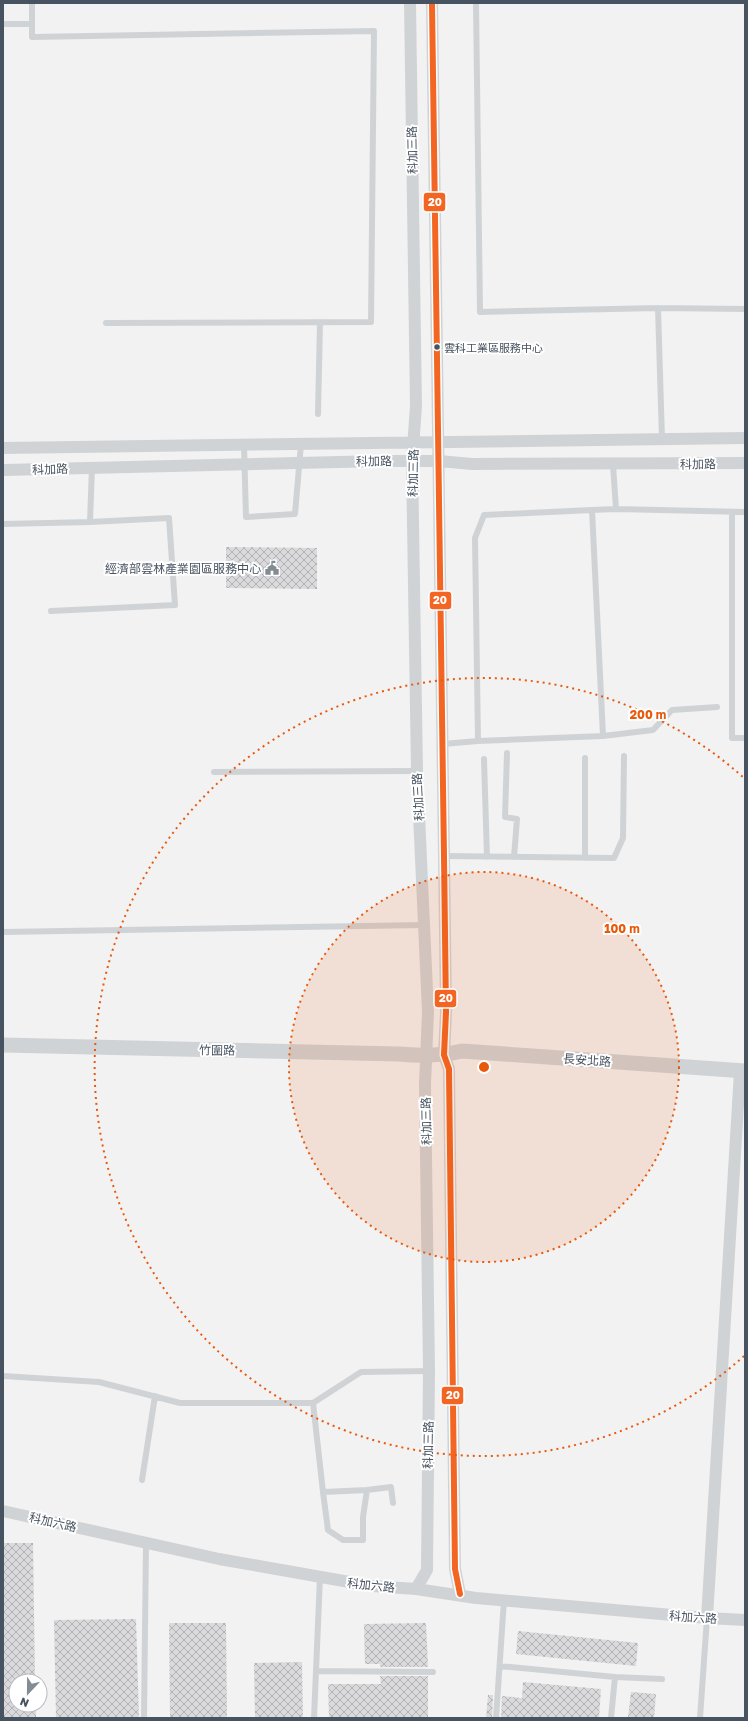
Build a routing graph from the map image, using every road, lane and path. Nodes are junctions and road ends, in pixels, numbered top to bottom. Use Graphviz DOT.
graph roads {
  1 [pos="32,3"];
  2 [pos="410,3"];
  3 [pos="432,3"];
  4 [pos="476,3"];
  5 [pos="3,24"];
  6 [pos="32,24"];
  7 [pos="658,308"];
  8 [pos="745,309"];
  9 [pos="320,322"];
  10 [pos="106,323"];
  11 [pos="318,414"];
  12 [pos="745,438"];
  13 [pos="662,440"];
  14 [pos="414,441"];
  15 [pos="439,442"];
  16 [pos="301,444"];
  17 [pos="244,445"];
  18 [pos="3,448"];
  19 [pos="412,461"];
  20 [pos="440,461"];
  21 [pos="299,463"];
  22 [pos="745,463"];
  23 [pos="245,464"];
  24 [pos="613,465"];
  25 [pos="92,467"];
  26 [pos="3,470"];
  27 [pos="616,509"];
  28 [pos="592,510"];
  29 [pos="732,512"];
  30 [pos="745,512"];
  31 [pos="90,522"];
  32 [pos="3,524"];
  33 [pos="51,611"];
  34 [pos="717,707"];
  35 [pos="602,736"];
  36 [pos="745,738"];
  37 [pos="478,741"];
  38 [pos="443,744"];
  39 [pos="507,753"];
  40 [pos="624,756"];
  41 [pos="585,758"];
  42 [pos="484,759"];
  43 [pos="214,772"];
  44 [pos="417,772"];
  45 [pos="444,856"];
  46 [pos="487,857"];
  47 [pos="514,857"];
  48 [pos="585,858"];
  49 [pos="424,925"];
  50 [pos="3,932"];
  51 [pos="3,1045"];
  52 [pos="433,1055"];
  53 [pos="743,1071"];
  54 [pos="429,1371"];
  55 [pos="3,1376"];
  56 [pos="155,1396"];
  57 [pos="314,1403"];
  58 [pos="142,1480"];
  59 [pos="366,1490"];
  60 [pos="323,1492"];
  61 [pos="393,1503"];
  62 [pos="3,1511"];
  63 [pos="146,1543"];
  64 [pos="320,1578"];
  65 [pos="416,1588"];
  66 [pos="460,1594"];
  67 [pos="504,1600"];
  68 [pos="707,1618"];
  69 [pos="745,1620"];
  70 [pos="500,1666"];
  71 [pos="316,1671"];
  72 [pos="433,1672"];
  73 [pos="615,1677"];
  74 [pos="662,1679"];
  75 [pos="144,1718"];
  76 [pos="314,1718"];
  77 [pos="496,1718"];
  78 [pos="611,1718"];
  79 [pos="700,1718"];
  1 -- 6 [label="lane"];
  2 -- 14 [label="street, 科加三路"];
  3 -- 15 [label="street, 科加三路"];
  4 -- 7 [label="lane"];
  5 -- 6 [label="lane"];
  6 -- 9 [label="lane"];
  7 -- 8 [label="lane"];
  7 -- 13 [label="lane"];
  9 -- 10 [label="lane"];
  9 -- 11 [label="lane"];
  12 -- 13 [label="street, 科加路"];
  13 -- 15 [label="street, 科加路"];
  14 -- 15 [label="street, 科加路"];
  14 -- 16 [label="street, 科加路"];
  14 -- 19 [label="street, 科加三路"];
  15 -- 20 [label="street, 科加三路"];
  16 -- 17 [label="street, 科加路"];
  16 -- 21 [label="lane"];
  17 -- 18 [label="street, 科加路"];
  17 -- 23 [label="lane"];
  19 -- 20 [label="street, 科加路"];
  19 -- 21 [label="street, 科加路"];
  19 -- 44 [label="street, 科加三路"];
  20 -- 24 [label="street, 科加路"];
  20 -- 38 [label="street, 科加三路"];
  21 -- 23 [label="street, 科加路"];
  21 -- 23 [label="lane"];
  22 -- 24 [label="street, 科加路"];
  23 -- 25 [label="street, 科加路"];
  24 -- 27 [label="lane"];
  25 -- 26 [label="street, 科加路"];
  25 -- 31 [label="lane"];
  27 -- 28 [label="lane"];
  27 -- 29 [label="lane"];
  28 -- 35 [label="lane"];
  28 -- 37 [label="lane"];
  29 -- 30 [label="lane"];
  29 -- 36 [label="lane"];
  31 -- 32 [label="lane"];
  31 -- 33 [label="lane"];
  34 -- 35 [label="lane"];
  35 -- 37 [label="lane"];
  37 -- 38 [label="lane"];
  38 -- 45 [label="street, 科加三路"];
  39 -- 47 [label="lane"];
  40 -- 48 [label="lane"];
  41 -- 48 [label="lane"];
  42 -- 46 [label="lane"];
  43 -- 44 [label="lane"];
  44 -- 49 [label="street, 科加三路"];
  45 -- 46 [label="lane"];
  45 -- 52 [label="street, 科加三路"];
  46 -- 47 [label="lane"];
  47 -- 48 [label="lane"];
  49 -- 50 [label="lane"];
  49 -- 52 [label="street, 科加三路"];
  51 -- 52 [label="street, 竹圍路"];
  52 -- 53 [label="street, 長安北路"];
  52 -- 54 [label="street, 科加三路"];
  52 -- 66 [label="street, 科加三路"];
  53 -- 68 [label="street"];
  54 -- 57 [label="lane"];
  54 -- 65 [label="street, 科加三路"];
  55 -- 56 [label="lane"];
  56 -- 57 [label="lane"];
  56 -- 58 [label="lane"];
  57 -- 60 [label="lane"];
  59 -- 60 [label="lane"];
  59 -- 60 [label="lane"];
  59 -- 61 [label="lane"];
  62 -- 63 [label="street, 科加六路"];
  63 -- 64 [label="street, 科加六路"];
  63 -- 75 [label="lane"];
  64 -- 65 [label="street, 科加六路"];
  64 -- 71 [label="lane"];
  65 -- 66 [label="street, 科加六路"];
  66 -- 67 [label="street, 科加六路"];
  67 -- 68 [label="street, 科加六路"];
  67 -- 70 [label="lane"];
  68 -- 69 [label="street, 科加六路"];
  68 -- 79 [label="lane"];
  70 -- 73 [label="lane"];
  70 -- 77 [label="lane"];
  71 -- 72 [label="lane"];
  71 -- 76 [label="lane"];
  73 -- 74 [label="lane"];
  73 -- 78 [label="lane"];
}
